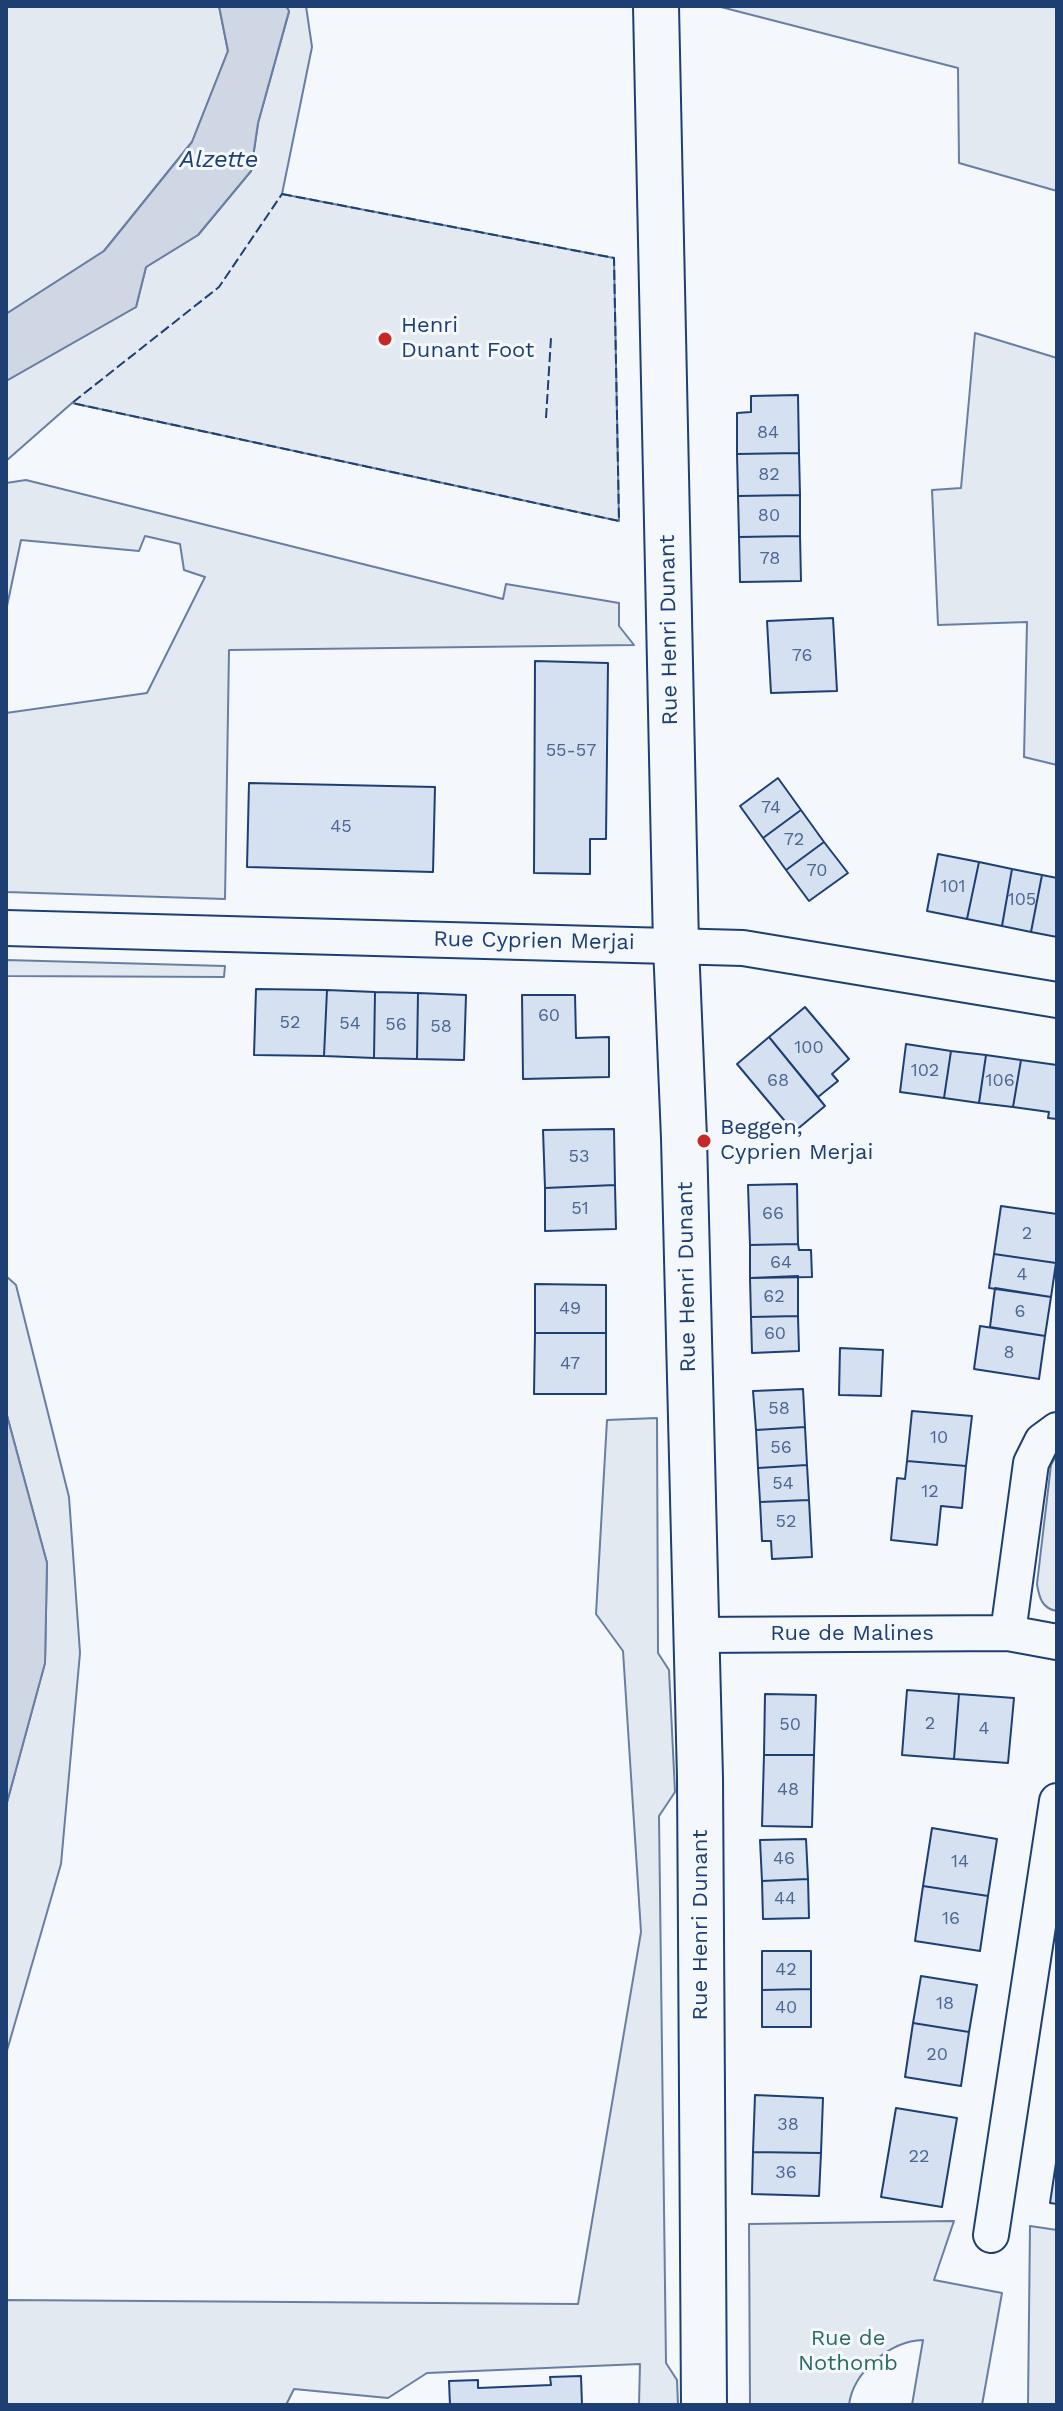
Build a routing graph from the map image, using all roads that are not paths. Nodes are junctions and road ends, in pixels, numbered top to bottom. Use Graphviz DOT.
graph roads {
  1 [pos="656,6"];
  2 [pos="6,928"];
  3 [pos="676,945"];
  4 [pos="1057,1000"];
  5 [pos="1057,1430"];
  6 [pos="1008,1633"];
  7 [pos="695,1635"];
  8 [pos="1057,1642"];
  9 [pos="1057,1801"];
  10 [pos="991,2235"];
  11 [pos="704,2405"];
  1 -- 3 [label="main road, Rue Henri Dunant"];
  2 -- 3 [label="street, Rue Cyprien Merjai"];
  3 -- 4 [label="street, Rue Cyprien Merjai"];
  3 -- 7 [label="main road, Rue Henri Dunant"];
  5 -- 6 [label="street"];
  6 -- 7 [label="street, Rue de Malines"];
  6 -- 8 [label="street, Rue de Malines"];
  7 -- 11 [label="main road, Rue Henri Dunant"];
  9 -- 10 [label="street"];
}
